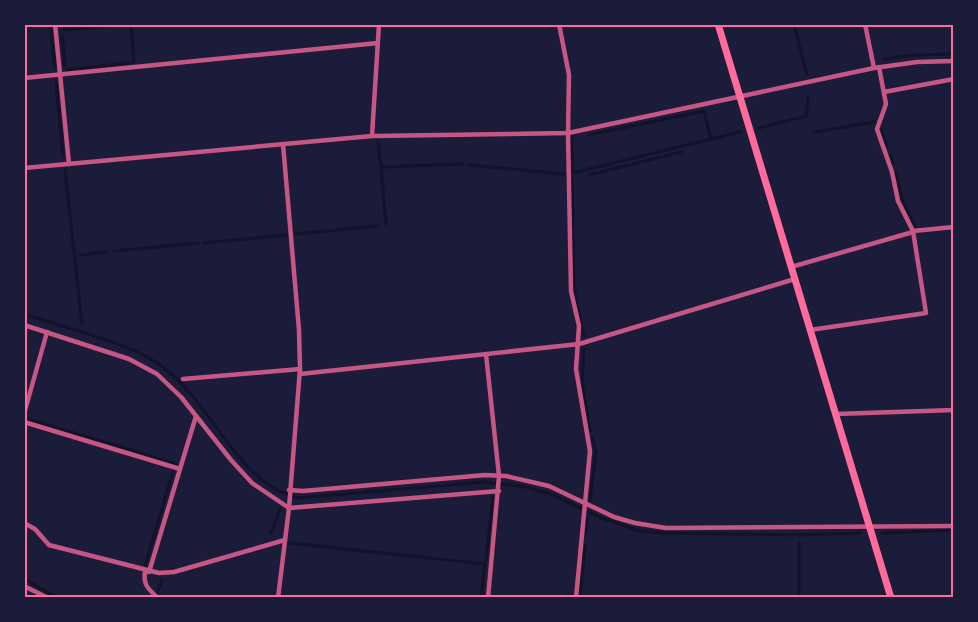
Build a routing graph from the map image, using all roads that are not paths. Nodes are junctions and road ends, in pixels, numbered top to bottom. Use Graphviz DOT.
graph roads {
  1 [pos="55,24"];
  2 [pos="379,24"];
  3 [pos="559,24"];
  4 [pos="718,24"];
  5 [pos="865,24"];
  6 [pos="378,43"];
  7 [pos="954,61"];
  8 [pos="876,68"];
  9 [pos="60,75"];
  10 [pos="24,78"];
  11 [pos="954,79"];
  12 [pos="884,92"];
  13 [pos="740,96"];
  14 [pos="568,133"];
  15 [pos="372,136"];
  16 [pos="283,144"];
  17 [pos="69,164"];
  18 [pos="24,168"];
  19 [pos="954,226"];
  20 [pos="913,232"];
  21 [pos="791,267"];
  22 [pos="795,279"];
  23 [pos="24,325"];
  24 [pos="810,330"];
  25 [pos="47,332"];
  26 [pos="579,344"];
  27 [pos="486,354"];
  28 [pos="300,371"];
  29 [pos="183,379"];
  30 [pos="954,410"];
  31 [pos="24,414"];
  32 [pos="836,414"];
  33 [pos="196,416"];
  34 [pos="24,422"];
  35 [pos="180,469"];
  36 [pos="499,478"];
  37 [pos="499,489"];
  38 [pos="289,490"];
  39 [pos="585,505"];
  40 [pos="289,508"];
  41 [pos="24,523"];
  42 [pos="954,526"];
  43 [pos="870,528"];
  44 [pos="285,540"];
  45 [pos="147,571"];
  46 [pos="24,586"];
  47 [pos="48,598"];
  48 [pos="158,598"];
  49 [pos="278,598"];
  50 [pos="488,598"];
  51 [pos="576,598"];
  52 [pos="891,598"];
  1 -- 9 [label="street"];
  2 -- 6 [label="street"];
  3 -- 14 [label="street"];
  4 -- 13 [label="main road"];
  5 -- 8 [label="street"];
  6 -- 9 [label="street"];
  6 -- 15 [label="street"];
  7 -- 8 [label="street"];
  8 -- 12 [label="street"];
  8 -- 13 [label="street"];
  9 -- 10 [label="street"];
  9 -- 17 [label="street"];
  11 -- 12 [label="street"];
  12 -- 20 [label="street"];
  13 -- 14 [label="street"];
  13 -- 21 [label="main road"];
  14 -- 15 [label="street"];
  14 -- 26 [label="street"];
  15 -- 16 [label="street"];
  16 -- 17 [label="street"];
  16 -- 28 [label="street"];
  17 -- 18 [label="street"];
  19 -- 20 [label="street"];
  20 -- 21 [label="street"];
  20 -- 24 [label="street"];
  21 -- 22 [label="main road"];
  22 -- 24 [label="main road"];
  22 -- 26 [label="street"];
  23 -- 25 [label="street"];
  24 -- 32 [label="main road"];
  25 -- 31 [label="street"];
  25 -- 33 [label="street"];
  26 -- 27 [label="street"];
  26 -- 39 [label="street"];
  27 -- 28 [label="street"];
  27 -- 36 [label="street"];
  28 -- 29 [label="street"];
  28 -- 38 [label="street"];
  30 -- 32 [label="street"];
  32 -- 43 [label="main road"];
  33 -- 35 [label="street"];
  33 -- 40 [label="street"];
  34 -- 35 [label="street"];
  35 -- 45 [label="street"];
  36 -- 37 [label="street"];
  36 -- 38 [label="street"];
  36 -- 39 [label="street"];
  37 -- 40 [label="street"];
  37 -- 50 [label="street"];
  38 -- 40 [label="street"];
  39 -- 43 [label="street"];
  39 -- 51 [label="street"];
  40 -- 44 [label="street"];
  41 -- 45 [label="street"];
  42 -- 43 [label="street"];
  43 -- 52 [label="main road"];
  44 -- 45 [label="street"];
  44 -- 49 [label="street"];
  45 -- 48 [label="street"];
  46 -- 47 [label="street"];
}
